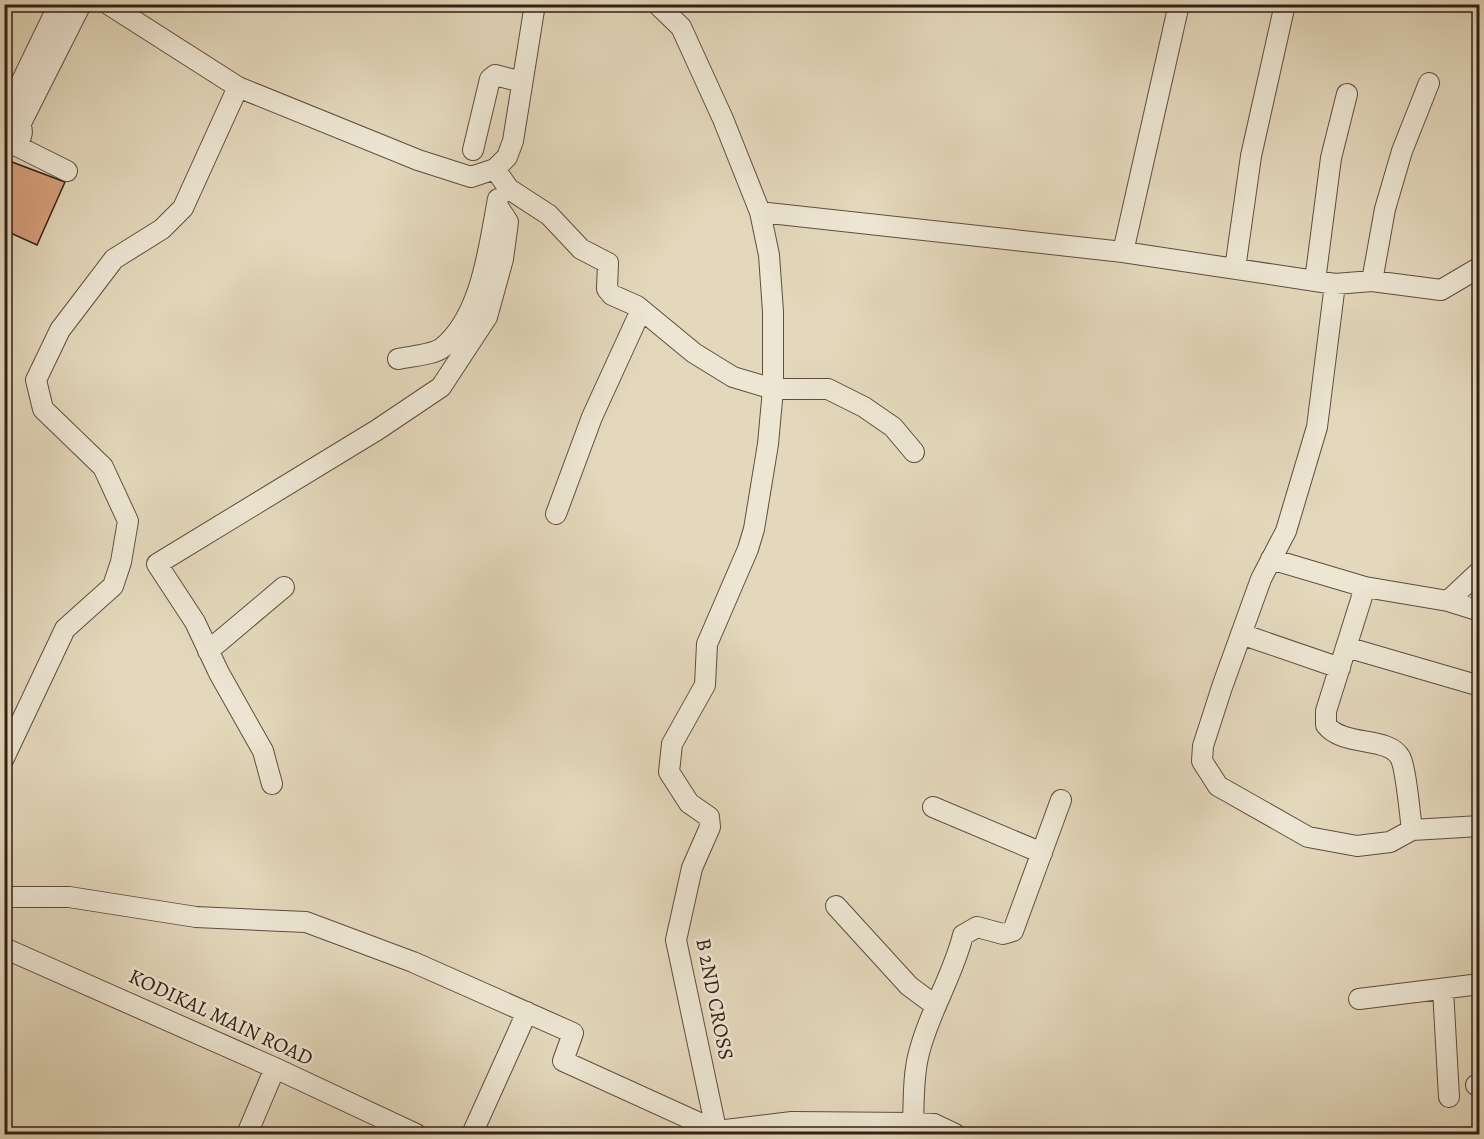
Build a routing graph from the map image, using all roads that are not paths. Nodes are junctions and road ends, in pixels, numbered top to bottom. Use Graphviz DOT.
graph roads {
  1 [pos="81,4"];
  2 [pos="108,4"];
  3 [pos="535,4"];
  4 [pos="657,4"];
  5 [pos="1179,4"];
  6 [pos="1285,4"];
  7 [pos="61,16"];
  8 [pos="522,81"];
  9 [pos="1429,83"];
  10 [pos="238,87"];
  11 [pos="1347,94"];
  12 [pos="13,122"];
  13 [pos="10,145"];
  14 [pos="472,150"];
  15 [pos="67,171"];
  16 [pos="498,173"];
  17 [pos="497,206"];
  18 [pos="760,212"];
  19 [pos="1123,252"];
  20 [pos="1479,267"];
  21 [pos="1235,269"];
  22 [pos="1315,281"];
  23 [pos="1372,281"];
  24 [pos="1335,284"];
  25 [pos="641,310"];
  26 [pos="398,359"];
  27 [pos="773,388"];
  28 [pos="914,452"];
  29 [pos="556,514"];
  30 [pos="1271,559"];
  31 [pos="1479,571"];
  32 [pos="1365,586"];
  33 [pos="284,587"];
  34 [pos="1448,601"];
  35 [pos="1479,611"];
  36 [pos="1241,634"];
  37 [pos="1346,647"];
  38 [pos="208,651"];
  39 [pos="1340,668"];
  40 [pos="1479,686"];
  41 [pos="4,758"];
  42 [pos="272,784"];
  43 [pos="1061,800"];
  44 [pos="933,807"];
  45 [pos="1479,826"];
  46 [pos="1412,830"];
  47 [pos="1042,853"];
  48 [pos="4,897"];
  49 [pos="836,906"];
  50 [pos="4,948"];
  51 [pos="1479,984"];
  52 [pos="1443,989"];
  53 [pos="1359,999"];
  54 [pos="936,1006"];
  55 [pos="527,1012"];
  56 [pos="275,1068"];
  57 [pos="1449,1098"];
  58 [pos="913,1123"];
  59 [pos="717,1133"];
  60 [pos="247,1134"];
  61 [pos="416,1134"];
  62 [pos="472,1134"];
  63 [pos="955,1134"];
  1 -- 7 [label="street"];
  2 -- 10 [label="street"];
  3 -- 8 [label="street"];
  4 -- 18 [label="street, B 2ND CROSS"];
  5 -- 19 [label="street"];
  6 -- 21 [label="street"];
  7 -- 12 [label="street"];
  8 -- 14 [label="street"];
  8 -- 16 [label="street"];
  9 -- 23 [label="street"];
  10 -- 16 [label="street"];
  10 -- 41 [label="street"];
  11 -- 22 [label="street"];
  12 -- 13 [label="street"];
  13 -- 15 [label="street"];
  16 -- 17 [label="street"];
  16 -- 25 [label="street"];
  17 -- 26 [label="street"];
  17 -- 38 [label="street"];
  18 -- 19 [label="street"];
  18 -- 27 [label="street, B 2ND CROSS"];
  19 -- 21 [label="street"];
  20 -- 23 [label="street"];
  21 -- 22 [label="street"];
  22 -- 24 [label="street"];
  23 -- 24 [label="street"];
  24 -- 30 [label="street"];
  25 -- 27 [label="street"];
  25 -- 29 [label="street"];
  27 -- 28 [label="street"];
  27 -- 59 [label="street, B 2ND CROSS"];
  30 -- 32 [label="street"];
  30 -- 36 [label="street"];
  31 -- 34 [label="street"];
  32 -- 34 [label="street"];
  32 -- 37 [label="street"];
  33 -- 38 [label="street"];
  34 -- 35 [label="street"];
  36 -- 39 [label="street"];
  36 -- 46 [label="street"];
  37 -- 39 [label="street"];
  37 -- 40 [label="street"];
  38 -- 42 [label="street"];
  39 -- 46 [label="street"];
  43 -- 47 [label="street"];
  44 -- 47 [label="street"];
  45 -- 46 [label="street"];
  47 -- 54 [label="street"];
  48 -- 55 [label="street"];
  49 -- 54 [label="street"];
  50 -- 56 [label="street, KODIKAL MAIN ROAD"];
  51 -- 52 [label="street"];
  52 -- 53 [label="street"];
  52 -- 57 [label="street"];
  54 -- 58 [label="street"];
  55 -- 59 [label="street"];
  55 -- 62 [label="street"];
  56 -- 60 [label="street"];
  56 -- 61 [label="street, KODIKAL MAIN ROAD"];
  58 -- 59 [label="street"];
  58 -- 63 [label="street"];
}
